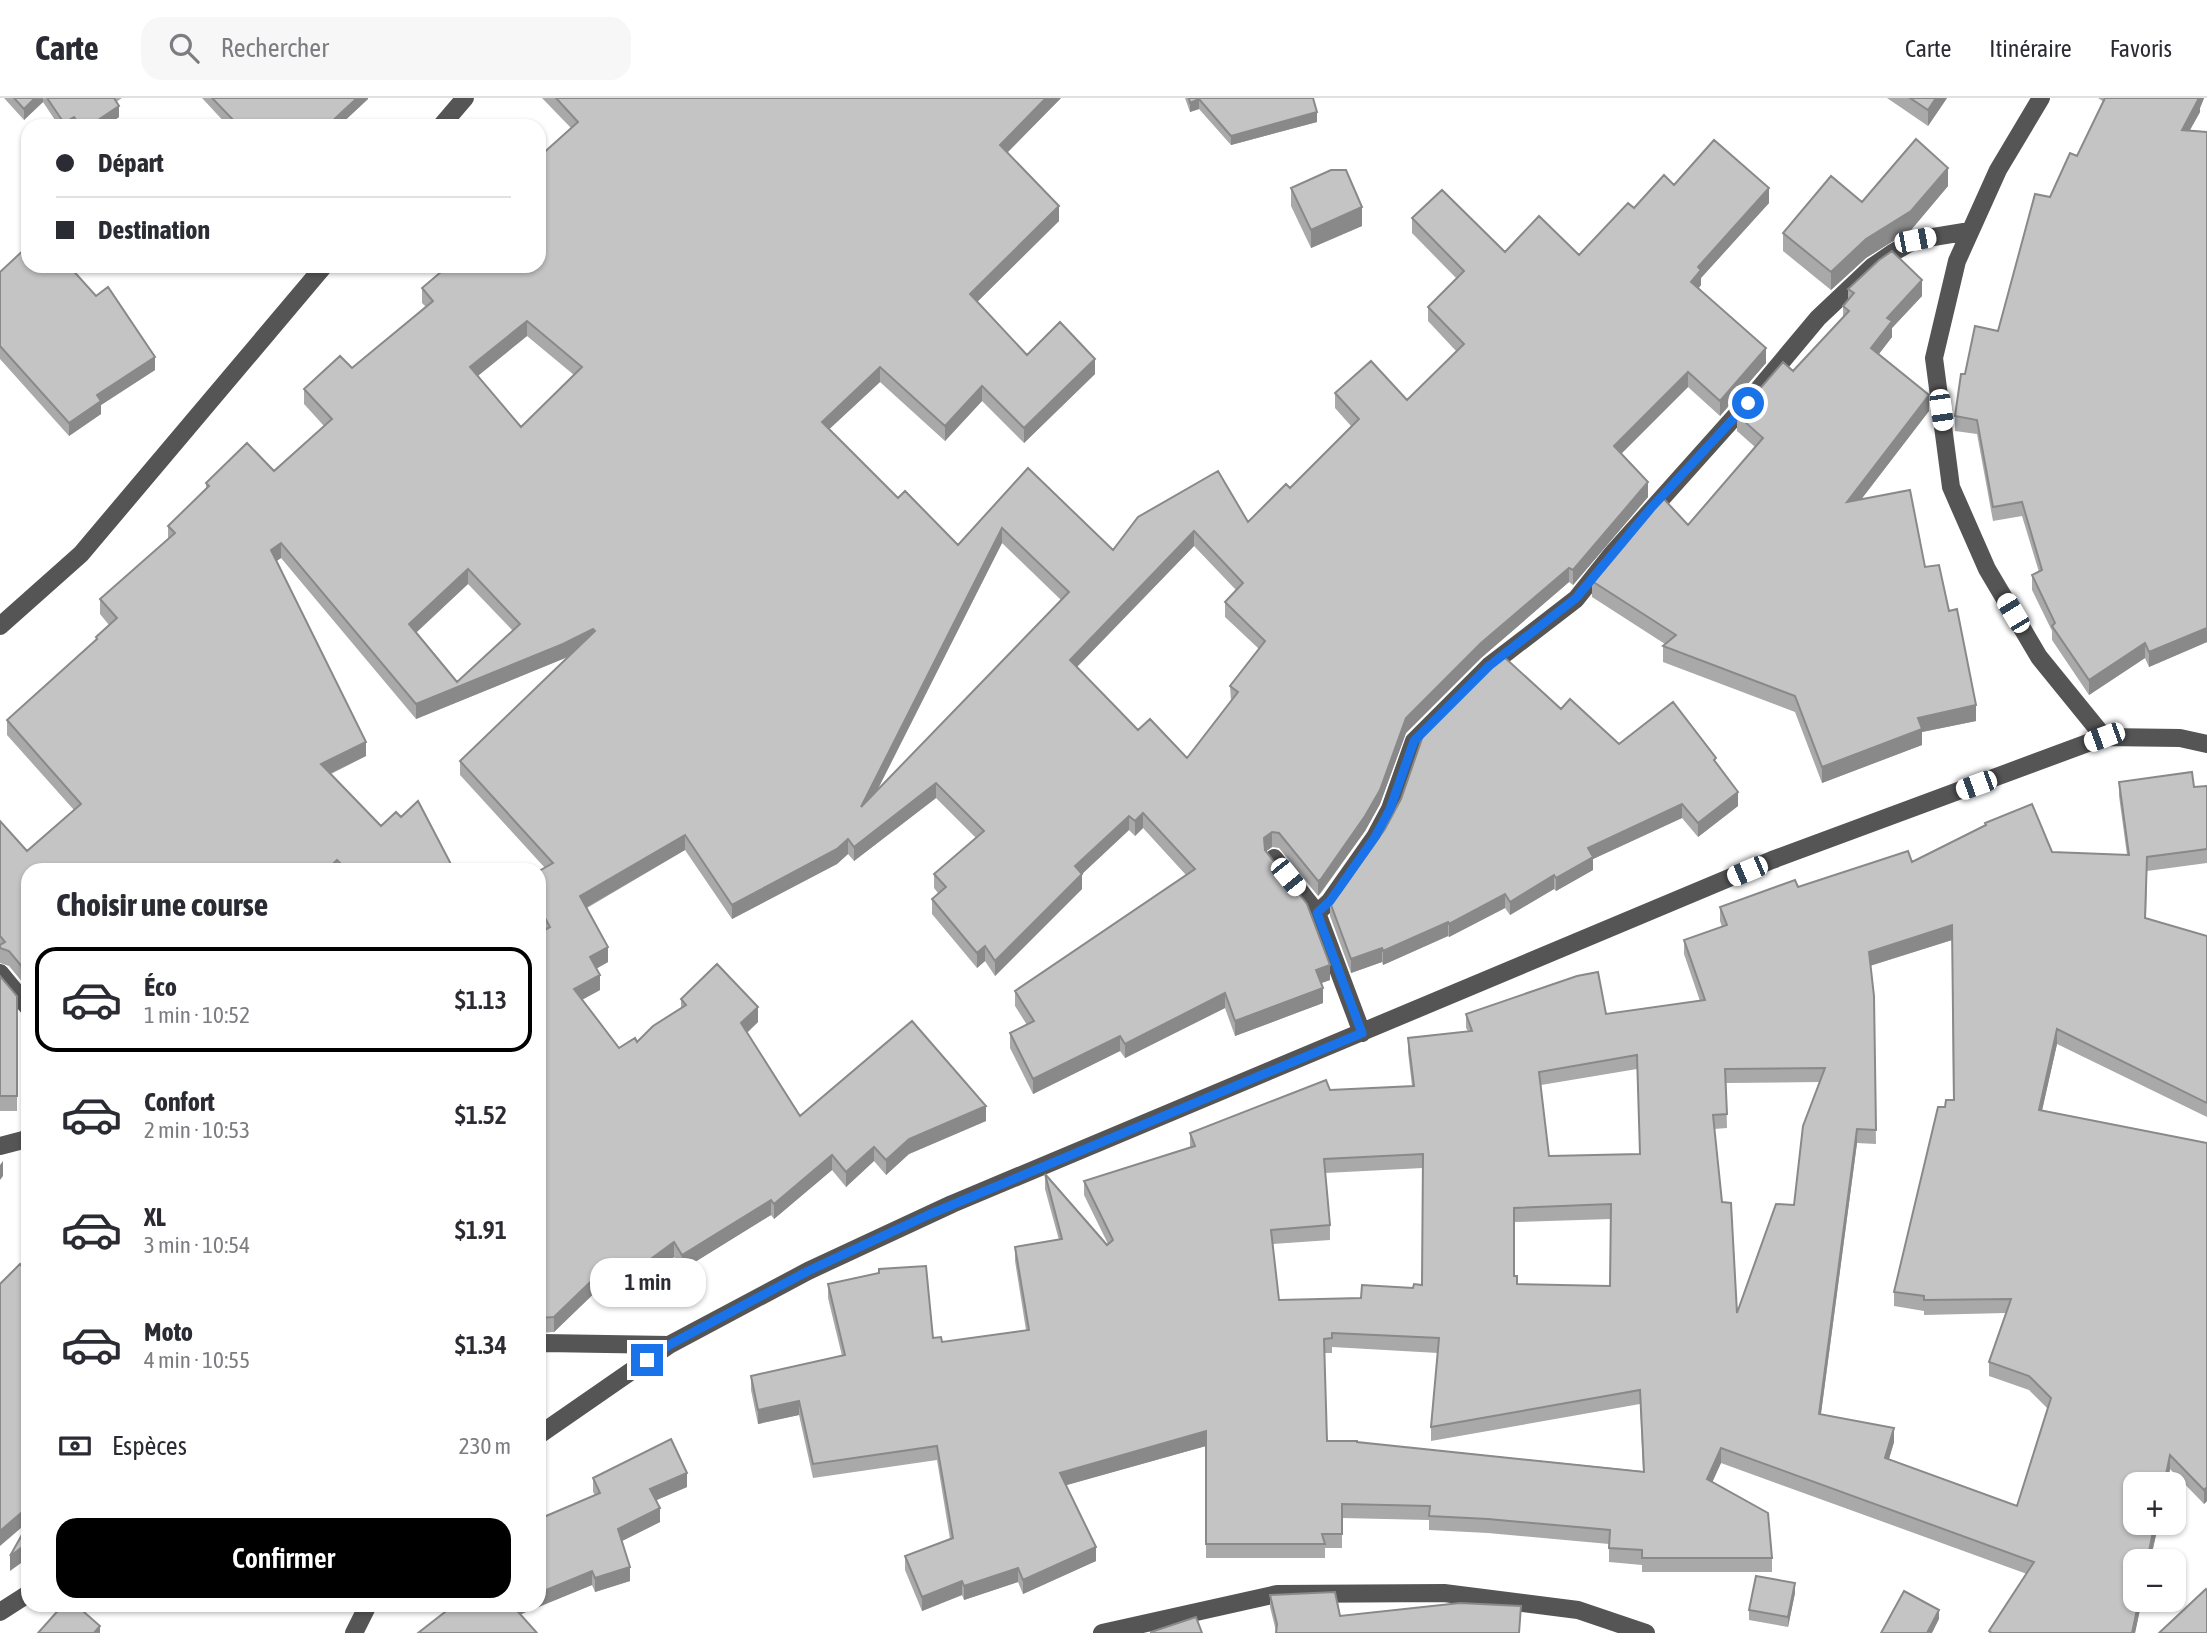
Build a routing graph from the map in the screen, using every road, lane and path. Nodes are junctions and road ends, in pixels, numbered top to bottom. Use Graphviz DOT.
graph roads {
  1 [pos="465,98"];
  2 [pos="2041,98"];
  3 [pos="448,119"];
  4 [pos="1970,231"];
  5 [pos="318,273"];
  6 [pos="0,626"];
  7 [pos="2104,737"];
  8 [pos="2207,744"];
  9 [pos="1274,858"];
  10 [pos="1317,913"];
  11 [pos="0,973"];
  12 [pos="21,998"];
  13 [pos="1362,1033"];
  14 [pos="21,1140"];
  15 [pos="0,1146"];
  16 [pos="546,1343"];
  17 [pos="669,1345"];
  18 [pos="546,1430"];
  19 [pos="21,1598"];
  20 [pos="0,1612"];
  21 [pos="364,1612"];
  22 [pos="354,1633"];
  23 [pos="1102,1633"];
  24 [pos="1646,1633"];
  1 -- 3 [label="street"];
  2 -- 4 [label="street"];
  4 -- 7 [label="street"];
  4 -- 10 [label="street"];
  5 -- 6 [label="street"];
  7 -- 8 [label="street"];
  7 -- 13 [label="street"];
  9 -- 10 [label="street"];
  10 -- 13 [label="street"];
  11 -- 12 [label="street"];
  13 -- 17 [label="street"];
  14 -- 15 [label="street"];
  16 -- 17 [label="street"];
  17 -- 18 [label="street"];
  19 -- 20 [label="street"];
  21 -- 22 [label="street"];
  23 -- 24 [label="street"];
}
